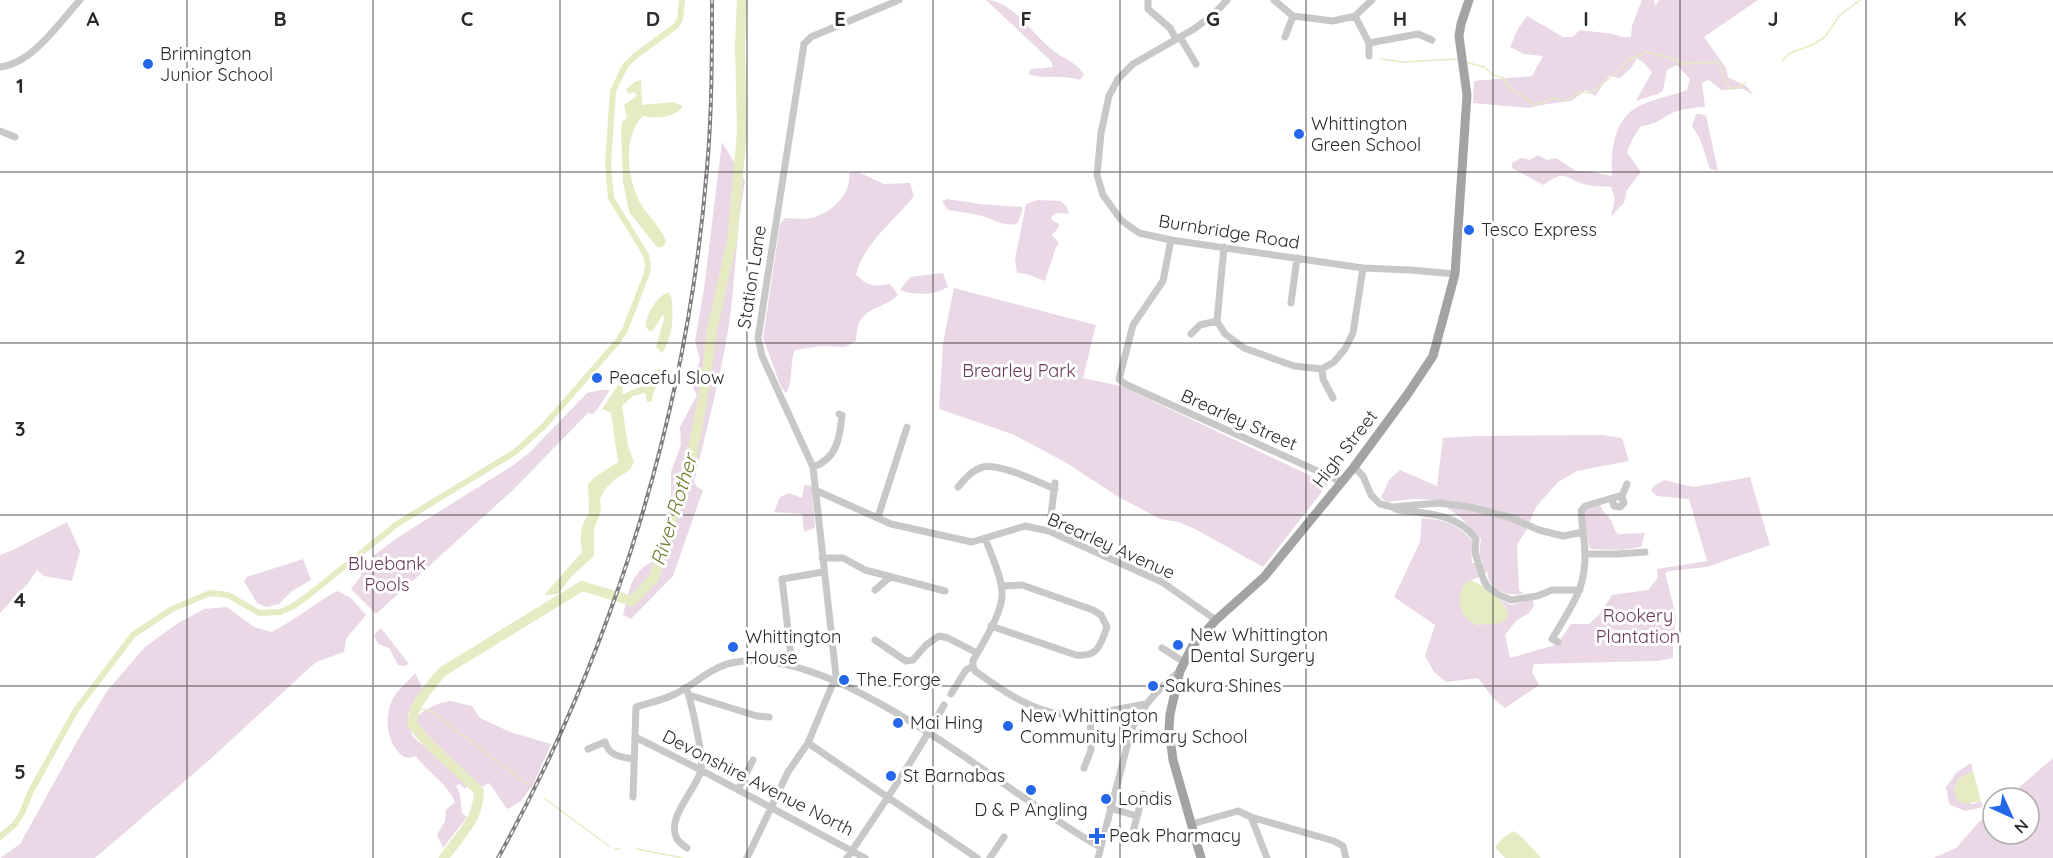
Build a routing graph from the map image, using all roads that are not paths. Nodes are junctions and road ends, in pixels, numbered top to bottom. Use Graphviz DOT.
graph roads {
  1 [pos="80,0"];
  2 [pos="899,0"];
  3 [pos="1148,0"];
  4 [pos="1227,0"];
  5 [pos="1274,0"];
  6 [pos="1372,0"];
  7 [pos="1468,0"];
  8 [pos="1293,16"];
  9 [pos="1355,16"];
  10 [pos="1285,37"];
  11 [pos="1178,38"];
  12 [pos="1432,40"];
  13 [pos="1369,44"];
  14 [pos="1370,56"];
  15 [pos="1196,64"];
  16 [pos="0,67"];
  17 [pos="0,131"];
  18 [pos="15,137"];
  19 [pos="1171,240"];
  20 [pos="1224,247"];
  21 [pos="1297,258"];
  22 [pos="1363,268"];
  23 [pos="1455,274"];
  24 [pos="1291,303"];
  25 [pos="1217,321"];
  26 [pos="1191,334"];
  27 [pos="1322,369"];
  28 [pos="1333,398"];
  29 [pos="839,414"];
  30 [pos="907,428"];
  31 [pos="813,467"];
  32 [pos="1354,467"];
  33 [pos="1342,482"];
  34 [pos="1627,484"];
  35 [pos="958,487"];
  36 [pos="815,490"];
  37 [pos="1392,507"];
  38 [pos="878,517"];
  39 [pos="1049,531"];
  40 [pos="1583,532"];
  41 [pos="985,538"];
  42 [pos="1645,552"];
  43 [pos="1587,554"];
  44 [pos="822,558"];
  45 [pos="823,572"];
  46 [pos="890,577"];
  47 [pos="1001,586"];
  48 [pos="875,590"];
  49 [pos="1580,590"];
  50 [pos="945,591"];
  51 [pos="1216,620"];
  52 [pos="991,626"];
  53 [pos="875,640"];
  54 [pos="1558,642"];
  55 [pos="1162,648"];
  56 [pos="977,653"];
  57 [pos="792,665"];
  58 [pos="972,666"];
  59 [pos="1182,666"];
  60 [pos="834,681"];
  61 [pos="688,691"];
  62 [pos="951,694"];
  63 [pos="1146,704"];
  64 [pos="944,705"];
  65 [pos="1090,712"];
  66 [pos="769,717"];
  67 [pos="928,734"];
  68 [pos="635,737"];
  69 [pos="808,743"];
  70 [pos="588,748"];
  71 [pos="634,759"];
  72 [pos="753,760"];
  73 [pos="1084,768"];
  74 [pos="701,770"];
  75 [pos="738,790"];
  76 [pos="1143,794"];
  77 [pos="633,797"];
  78 [pos="888,798"];
  79 [pos="771,807"];
  80 [pos="1110,808"];
  81 [pos="1137,816"];
  82 [pos="1251,817"];
  83 [pos="1192,824"];
  84 [pos="1133,832"];
  85 [pos="1004,837"];
  86 [pos="687,848"];
  87 [pos="1100,848"];
  88 [pos="853,850"];
  89 [pos="747,858"];
  90 [pos="847,858"];
  91 [pos="865,858"];
  92 [pos="977,858"];
  93 [pos="990,858"];
  94 [pos="1098,858"];
  95 [pos="1201,858"];
  96 [pos="1267,858"];
  97 [pos="1346,858"];
  1 -- 16 [label="street"];
  2 -- 31 [label="street, Station Lane"];
  3 -- 11 [label="street"];
  4 -- 11 [label="street, Burnbridge Road"];
  5 -- 8 [label="street"];
  6 -- 9 [label="street"];
  7 -- 23 [label="main road, High Street"];
  8 -- 9 [label="street"];
  8 -- 10 [label="street"];
  9 -- 13 [label="street"];
  11 -- 15 [label="street"];
  11 -- 19 [label="street, Burnbridge Road"];
  12 -- 13 [label="street"];
  13 -- 14 [label="street"];
  17 -- 18 [label="street"];
  19 -- 20 [label="street, Burnbridge Road"];
  19 -- 33 [label="street, Brearley Street"];
  20 -- 21 [label="street, Burnbridge Road"];
  20 -- 25 [label="street"];
  21 -- 22 [label="street, Burnbridge Road"];
  21 -- 24 [label="street"];
  22 -- 23 [label="street, Burnbridge Road"];
  22 -- 27 [label="street"];
  23 -- 32 [label="main road, High Street"];
  25 -- 26 [label="street"];
  25 -- 27 [label="street"];
  27 -- 28 [label="street"];
  29 -- 31 [label="street"];
  30 -- 38 [label="street"];
  31 -- 36 [label="street, Station Lane"];
  32 -- 33 [label="main road, High Street"];
  32 -- 37 [label="street"];
  33 -- 51 [label="main road, High Street"];
  34 -- 40 [label="street"];
  35 -- 39 [label="street"];
  36 -- 38 [label="street, Brearley Avenue"];
  36 -- 44 [label="street, Station Lane"];
  37 -- 40 [label="street"];
  37 -- 49 [label="street"];
  38 -- 41 [label="street, Brearley Avenue"];
  39 -- 41 [label="street, Brearley Avenue"];
  39 -- 51 [label="street, Brearley Avenue"];
  40 -- 43 [label="street"];
  41 -- 47 [label="street"];
  42 -- 43 [label="street"];
  43 -- 49 [label="street"];
  44 -- 45 [label="street, Station Lane"];
  44 -- 46 [label="street"];
  45 -- 57 [label="street"];
  45 -- 60 [label="street, Station Lane"];
  46 -- 48 [label="street"];
  46 -- 50 [label="street"];
  47 -- 52 [label="street"];
  47 -- 52 [label="street"];
  49 -- 54 [label="street"];
  51 -- 59 [label="main road, High Street"];
  52 -- 56 [label="street"];
  53 -- 56 [label="street"];
  55 -- 59 [label="street"];
  56 -- 58 [label="street"];
  57 -- 60 [label="street"];
  57 -- 61 [label="street"];
  58 -- 62 [label="street"];
  58 -- 65 [label="street"];
  59 -- 63 [label="street, High Street"];
  59 -- 83 [label="main road"];
  60 -- 67 [label="street"];
  60 -- 69 [label="street"];
  61 -- 66 [label="street"];
  61 -- 68 [label="street"];
  61 -- 74 [label="street"];
  63 -- 65 [label="street"];
  63 -- 80 [label="street, High Street"];
  64 -- 67 [label="street"];
  65 -- 73 [label="street"];
  67 -- 78 [label="street"];
  67 -- 87 [label="street"];
  68 -- 71 [label="street"];
  68 -- 74 [label="street, Devonshire Avenue North"];
  69 -- 78 [label="street"];
  69 -- 79 [label="street"];
  70 -- 71 [label="street"];
  71 -- 77 [label="street"];
  72 -- 75 [label="street"];
  74 -- 75 [label="street, Devonshire Avenue North"];
  74 -- 86 [label="street"];
  75 -- 79 [label="street, Devonshire Avenue North"];
  76 -- 81 [label="street"];
  78 -- 88 [label="street"];
  78 -- 92 [label="street"];
  79 -- 88 [label="street, Devonshire Avenue North"];
  79 -- 89 [label="street"];
  80 -- 81 [label="street"];
  80 -- 87 [label="street, High Street"];
  81 -- 84 [label="street"];
  82 -- 83 [label="street"];
  82 -- 96 [label="street"];
  82 -- 97 [label="street"];
  83 -- 95 [label="main road"];
  85 -- 93 [label="street"];
  87 -- 94 [label="street, High Street"];
  88 -- 90 [label="street"];
  88 -- 91 [label="street, Devonshire Avenue North"];
}
